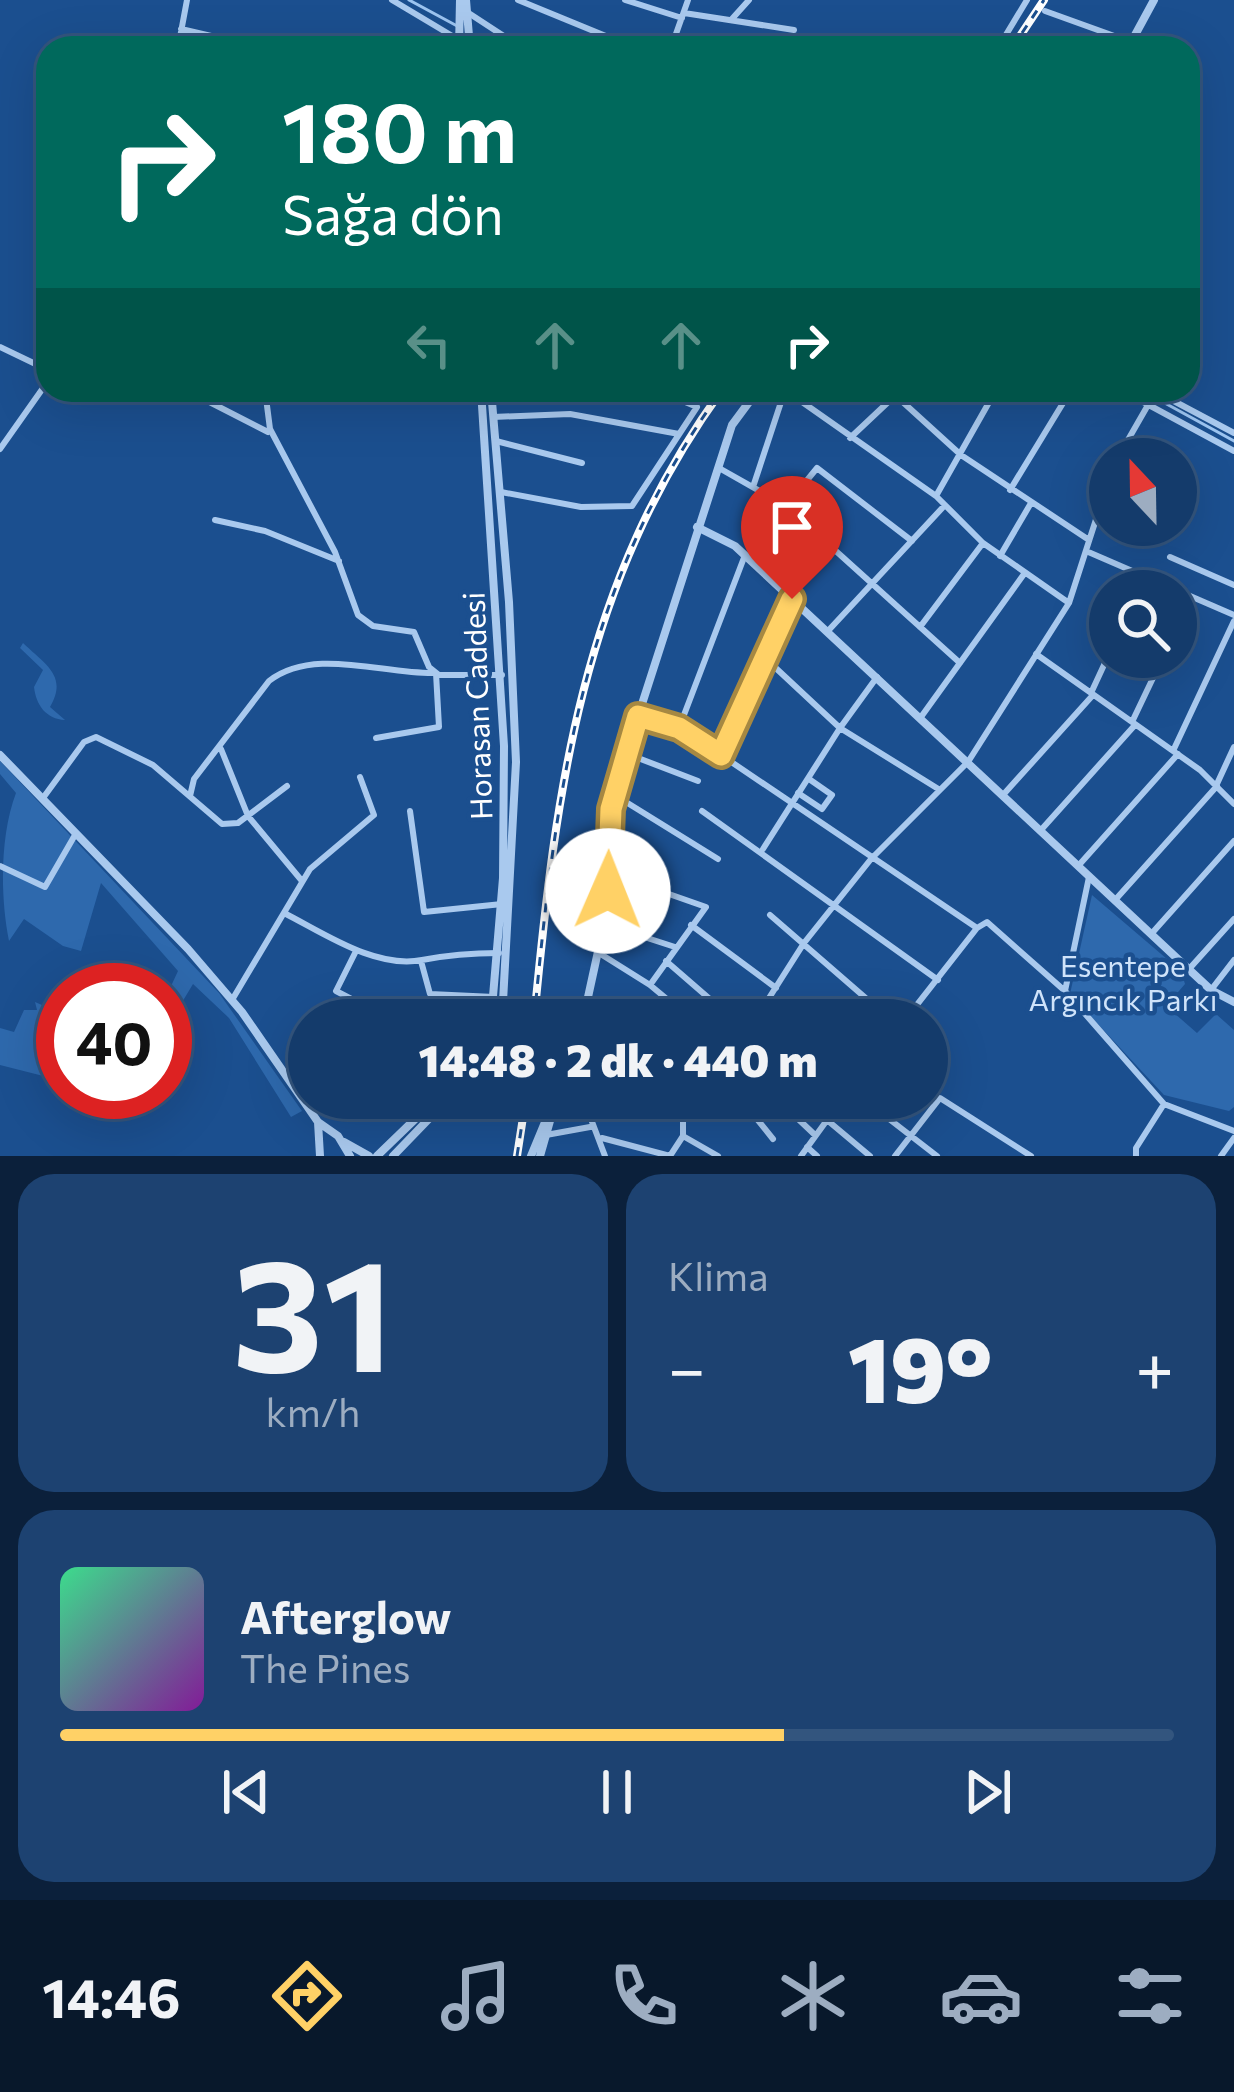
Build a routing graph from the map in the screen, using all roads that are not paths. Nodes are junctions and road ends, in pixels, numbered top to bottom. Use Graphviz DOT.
graph roads {
  1 [pos="187,0"];
  2 [pos="392,0"];
  3 [pos="463,0"];
  4 [pos="518,0"];
  5 [pos="625,0"];
  6 [pos="688,0"];
  7 [pos="748,0"];
  8 [pos="1027,0"];
  9 [pos="1154,0"];
  10 [pos="1045,11"];
  11 [pos="467,12"];
  12 [pos="683,16"];
  13 [pos="730,20"];
  14 [pos="181,28"];
  15 [pos="794,30"];
  16 [pos="180,36"];
  17 [pos="214,36"];
  18 [pos="450,36"];
  19 [pos="465,36"];
  20 [pos="466,36"];
  21 [pos="504,36"];
  22 [pos="606,36"];
  23 [pos="676,36"];
  24 [pos="1005,36"];
  25 [pos="1108,36"];
  26 [pos="1135,36"];
  27 [pos="0,347"];
  28 [pos="36,364"];
  29 [pos="36,398"];
  30 [pos="209,402"];
  31 [pos="267,402"];
  32 [pos="482,402"];
  33 [pos="491,402"];
  34 [pos="686,402"];
  35 [pos="749,402"];
  36 [pos="781,402"];
  37 [pos="801,402"];
  38 [pos="888,402"];
  39 [pos="907,402"];
  40 [pos="990,402"];
  41 [pos="1064,402"];
  42 [pos="1143,402"];
  43 [pos="1176,402"];
  44 [pos="1148,405"];
  45 [pos="493,417"];
  46 [pos="1234,433"];
  47 [pos="272,434"];
  48 [pos="680,434"];
  49 [pos="850,438"];
  50 [pos="1129,438"];
  51 [pos="496,441"];
  52 [pos="0,449"];
  53 [pos="1234,451"];
  54 [pos="962,454"];
  55 [pos="581,463"];
  56 [pos="719,468"];
  57 [pos="753,487"];
  58 [pos="1010,490"];
  59 [pos="501,492"];
  60 [pos="936,496"];
  61 [pos="1030,503"];
  62 [pos="945,505"];
  63 [pos="786,506"];
  64 [pos="215,520"];
  65 [pos="697,527"];
  66 [pos="1089,539"];
  67 [pos="911,541"];
  68 [pos="1089,542"];
  69 [pos="983,543"];
  70 [pos="1086,550"];
  71 [pos="745,555"];
  72 [pos="1000,556"];
  73 [pos="1170,557"];
  74 [pos="339,561"];
  75 [pos="1130,570"];
  76 [pos="1024,574"];
  77 [pos="872,583"];
  78 [pos="1234,585"];
  79 [pos="792,599"];
  80 [pos="1197,599"];
  81 [pos="1069,603"];
  82 [pos="1234,618"];
  83 [pos="920,626"];
  84 [pos="827,632"];
  85 [pos="1036,654"];
  86 [pos="765,658"];
  87 [pos="960,663"];
  88 [pos="436,673"];
  89 [pos="502,675"];
  90 [pos="877,677"];
  91 [pos="1099,678"];
  92 [pos="1153,678"];
  93 [pos="1092,694"];
  94 [pos="638,716"];
  95 [pos="921,716"];
  96 [pos="1134,723"];
  97 [pos="679,728"];
  98 [pos="840,728"];
  99 [pos="376,738"];
  100 [pos="1234,747"];
  101 [pos="221,749"];
  102 [pos="626,753"];
  103 [pos="1176,753"];
  104 [pos="0,755"];
  105 [pos="721,755"];
  106 [pos="968,762"];
  107 [pos="360,777"];
  108 [pos="808,779"];
  109 [pos="698,781"];
  110 [pos="287,785"];
  111 [pos="1216,786"];
  112 [pos="940,790"];
  113 [pos="798,793"];
  114 [pos="614,794"];
  115 [pos="1004,795"];
  116 [pos="190,796"];
  117 [pos="41,801"];
  118 [pos="791,804"];
  119 [pos="1234,804"];
  120 [pos="410,811"];
  121 [pos="702,811"];
  122 [pos="248,816"];
  123 [pos="1041,830"];
  124 [pos="75,835"];
  125 [pos="1234,841"];
  126 [pos="763,849"];
  127 [pos="872,858"];
  128 [pos="718,859"];
  129 [pos="1079,865"];
  130 [pos="0,866"];
  131 [pos="609,873"];
  132 [pos="1090,875"];
  133 [pos="302,881"];
  134 [pos="1115,899"];
  135 [pos="836,902"];
  136 [pos="502,904"];
  137 [pos="286,914"];
  138 [pos="770,915"];
  139 [pos="1234,920"];
  140 [pos="604,924"];
  141 [pos="691,925"];
  142 [pos="977,928"];
  143 [pos="1230,931"];
  144 [pos="1153,932"];
  145 [pos="804,943"];
  146 [pos="675,948"];
  147 [pos="356,951"];
  148 [pos="499,953"];
  149 [pos="599,953"];
  150 [pos="1234,960"];
  151 [pos="421,961"];
  152 [pos="666,961"];
  153 [pos="1190,968"];
  154 [pos="938,980"];
  155 [pos="650,985"];
  156 [pos="776,988"];
  157 [pos="1211,990"];
  158 [pos="1065,991"];
  159 [pos="496,997"];
  160 [pos="350,999"];
  161 [pos="503,999"];
  162 [pos="588,999"];
  163 [pos="667,999"];
  164 [pos="710,999"];
  165 [pos="769,999"];
  166 [pos="867,999"];
  167 [pos="922,999"];
  168 [pos="232,1000"];
  169 [pos="1234,1002"];
  170 [pos="948,1102"];
  171 [pos="1164,1104"];
  172 [pos="414,1119"];
  173 [pos="429,1119"];
  174 [pos="548,1119"];
  175 [pos="550,1119"];
  176 [pos="590,1119"];
  177 [pos="682,1119"];
  178 [pos="757,1119"];
  179 [pos="798,1119"];
  180 [pos="889,1119"];
  181 [pos="924,1119"];
  182 [pos="827,1120"];
  183 [pos="317,1122"];
  184 [pos="592,1126"];
  185 [pos="546,1135"];
  186 [pos="815,1135"];
  187 [pos="1234,1135"];
  188 [pos="683,1136"];
  189 [pos="910,1136"];
  190 [pos="602,1138"];
  191 [pos="773,1139"];
  192 [pos="342,1141"];
  193 [pos="807,1148"];
  194 [pos="642,1152"];
  195 [pos="320,1156"];
  196 [pos="350,1156"];
  197 [pos="373,1156"];
  198 [pos="394,1156"];
  199 [pos="535,1156"];
  200 [pos="605,1156"];
  201 [pos="670,1156"];
  202 [pos="718,1156"];
  203 [pos="801,1156"];
  204 [pos="817,1156"];
  205 [pos="870,1156"];
  206 [pos="895,1156"];
  207 [pos="937,1156"];
  208 [pos="1031,1156"];
  209 [pos="1136,1156"];
  210 [pos="1221,1156"];
  1 -- 14 [label="street"];
  2 -- 18 [label="street"];
  3 -- 11 [label="street"];
  3 -- 19 [label="street"];
  4 -- 22 [label="street"];
  5 -- 12 [label="street"];
  6 -- 12 [label="street"];
  7 -- 13 [label="street"];
  8 -- 24 [label="street"];
  9 -- 26 [label="street"];
  10 -- 25 [label="street"];
  11 -- 20 [label="street"];
  11 -- 21 [label="street"];
  12 -- 13 [label="street"];
  12 -- 23 [label="street"];
  13 -- 15 [label="street"];
  14 -- 16 [label="street"];
  14 -- 17 [label="street"];
  27 -- 28 [label="street"];
  29 -- 52 [label="street"];
  30 -- 47 [label="street"];
  31 -- 47 [label="street"];
  32 -- 89 [label="street, Horasan Caddesi"];
  33 -- 45 [label="street, Horasan Caddesi"];
  34 -- 48 [label="street"];
  35 -- 56 [label="street"];
  36 -- 57 [label="street"];
  37 -- 49 [label="street"];
  38 -- 49 [label="street"];
  39 -- 54 [label="street"];
  40 -- 54 [label="street"];
  41 -- 58 [label="street"];
  42 -- 44 [label="street"];
  43 -- 46 [label="street"];
  44 -- 50 [label="street"];
  44 -- 53 [label="street"];
  45 -- 48 [label="street"];
  45 -- 51 [label="street, Horasan Caddesi"];
  47 -- 74 [label="street"];
  48 -- 59 [label="street"];
  49 -- 60 [label="street"];
  51 -- 55 [label="street"];
  51 -- 59 [label="street, Horasan Caddesi"];
  54 -- 58 [label="street"];
  54 -- 60 [label="street"];
  56 -- 57 [label="street"];
  56 -- 65 [label="street"];
  57 -- 63 [label="street"];
  58 -- 61 [label="street"];
  59 -- 161 [label="street, Horasan Caddesi"];
  60 -- 62 [label="street"];
  61 -- 66 [label="street"];
  61 -- 72 [label="street"];
  62 -- 67 [label="street"];
  62 -- 69 [label="street"];
  63 -- 67 [label="street"];
  63 -- 77 [label="street"];
  64 -- 74 [label="street"];
  65 -- 71 [label="street"];
  65 -- 94 [label="street"];
  67 -- 77 [label="street"];
  68 -- 70 [label="street"];
  69 -- 72 [label="street"];
  69 -- 83 [label="street"];
  70 -- 75 [label="street"];
  70 -- 81 [label="street"];
  71 -- 79 [label="street"];
  71 -- 97 [label="street"];
  72 -- 76 [label="street"];
  73 -- 78 [label="street"];
  74 -- 88 [label="street"];
  76 -- 81 [label="street"];
  76 -- 87 [label="street"];
  77 -- 83 [label="street"];
  77 -- 84 [label="street"];
  79 -- 84 [label="street"];
  79 -- 86 [label="street"];
  80 -- 82 [label="street"];
  81 -- 85 [label="street"];
  82 -- 103 [label="street"];
  83 -- 87 [label="street"];
  84 -- 90 [label="street"];
  85 -- 93 [label="street"];
  85 -- 106 [label="street"];
  86 -- 98 [label="street"];
  86 -- 105 [label="street"];
  87 -- 95 [label="street"];
  88 -- 89 [label="street"];
  88 -- 99 [label="street"];
  88 -- 101 [label="street"];
  89 -- 136 [label="street, Horasan Caddesi"];
  90 -- 95 [label="street"];
  90 -- 98 [label="street"];
  91 -- 93 [label="street"];
  92 -- 96 [label="street"];
  93 -- 96 [label="street"];
  93 -- 115 [label="street"];
  94 -- 97 [label="street"];
  94 -- 102 [label="street"];
  95 -- 106 [label="street"];
  96 -- 103 [label="street"];
  96 -- 123 [label="street"];
  97 -- 105 [label="street"];
  98 -- 108 [label="street"];
  98 -- 112 [label="street"];
  100 -- 111 [label="street"];
  101 -- 116 [label="street"];
  101 -- 122 [label="street"];
  102 -- 109 [label="street"];
  102 -- 114 [label="street"];
  103 -- 111 [label="street"];
  103 -- 129 [label="street"];
  104 -- 117 [label="street"];
  105 -- 118 [label="street"];
  106 -- 112 [label="street"];
  106 -- 115 [label="street"];
  107 -- 133 [label="street"];
  108 -- 113 [label="street"];
  108 -- 113 [label="street"];
  110 -- 122 [label="street"];
  111 -- 119 [label="street"];
  111 -- 134 [label="street"];
  112 -- 127 [label="street"];
  113 -- 118 [label="street"];
  114 -- 128 [label="street"];
  114 -- 131 [label="street"];
  115 -- 123 [label="street"];
  116 -- 117 [label="street"];
  116 -- 122 [label="street"];
  117 -- 124 [label="street"];
  118 -- 126 [label="street"];
  118 -- 127 [label="street"];
  120 -- 136 [label="street"];
  121 -- 126 [label="street"];
  122 -- 133 [label="street"];
  123 -- 129 [label="street"];
  124 -- 130 [label="street"];
  124 -- 168 [label="street"];
  125 -- 144 [label="street"];
  126 -- 135 [label="street"];
  127 -- 135 [label="street"];
  127 -- 142 [label="street"];
  129 -- 132 [label="street"];
  131 -- 140 [label="street"];
  131 -- 141 [label="street"];
  132 -- 134 [label="street"];
  132 -- 158 [label="street"];
  133 -- 137 [label="street"];
  134 -- 144 [label="street"];
  135 -- 145 [label="street"];
  135 -- 154 [label="street"];
  136 -- 148 [label="street, Horasan Caddesi"];
  137 -- 147 [label="street"];
  137 -- 168 [label="street"];
  138 -- 145 [label="street"];
  139 -- 143 [label="street"];
  140 -- 146 [label="street"];
  140 -- 149 [label="street"];
  141 -- 146 [label="street"];
  141 -- 156 [label="street"];
  142 -- 154 [label="street"];
  142 -- 158 [label="street"];
  143 -- 153 [label="street"];
  144 -- 153 [label="street"];
  145 -- 156 [label="street"];
  145 -- 166 [label="street"];
  146 -- 152 [label="street"];
  147 -- 151 [label="street"];
  147 -- 160 [label="street"];
  148 -- 151 [label="street"];
  148 -- 159 [label="street, Horasan Caddesi"];
  149 -- 155 [label="street"];
  149 -- 162 [label="street"];
  150 -- 157 [label="street"];
  151 -- 159 [label="street"];
  152 -- 155 [label="street"];
  152 -- 164 [label="street"];
  153 -- 157 [label="street"];
  154 -- 167 [label="street"];
  155 -- 163 [label="street"];
  156 -- 165 [label="street"];
  157 -- 169 [label="street"];
  158 -- 171 [label="street"];
  168 -- 183 [label="street"];
  170 -- 208 [label="street"];
  171 -- 187 [label="street"];
  171 -- 209 [label="street"];
  172 -- 197 [label="street"];
  173 -- 198 [label="street"];
  174 -- 199 [label="street"];
  175 -- 185 [label="street"];
  176 -- 184 [label="street"];
  177 -- 188 [label="street"];
  178 -- 191 [label="street"];
  179 -- 186 [label="street"];
  180 -- 189 [label="street"];
  181 -- 189 [label="street"];
  182 -- 186 [label="street"];
  182 -- 205 [label="street"];
  183 -- 192 [label="street"];
  183 -- 195 [label="street"];
  184 -- 185 [label="street"];
  184 -- 190 [label="street"];
  185 -- 199 [label="street"];
  186 -- 193 [label="street"];
  187 -- 210 [label="street"];
  188 -- 201 [label="street"];
  188 -- 202 [label="street"];
  189 -- 206 [label="street"];
  189 -- 207 [label="street"];
  190 -- 194 [label="street"];
  190 -- 200 [label="street"];
  192 -- 196 [label="street"];
  192 -- 197 [label="street"];
  193 -- 203 [label="street"];
  193 -- 204 [label="street"];
  194 -- 201 [label="street"];
}
